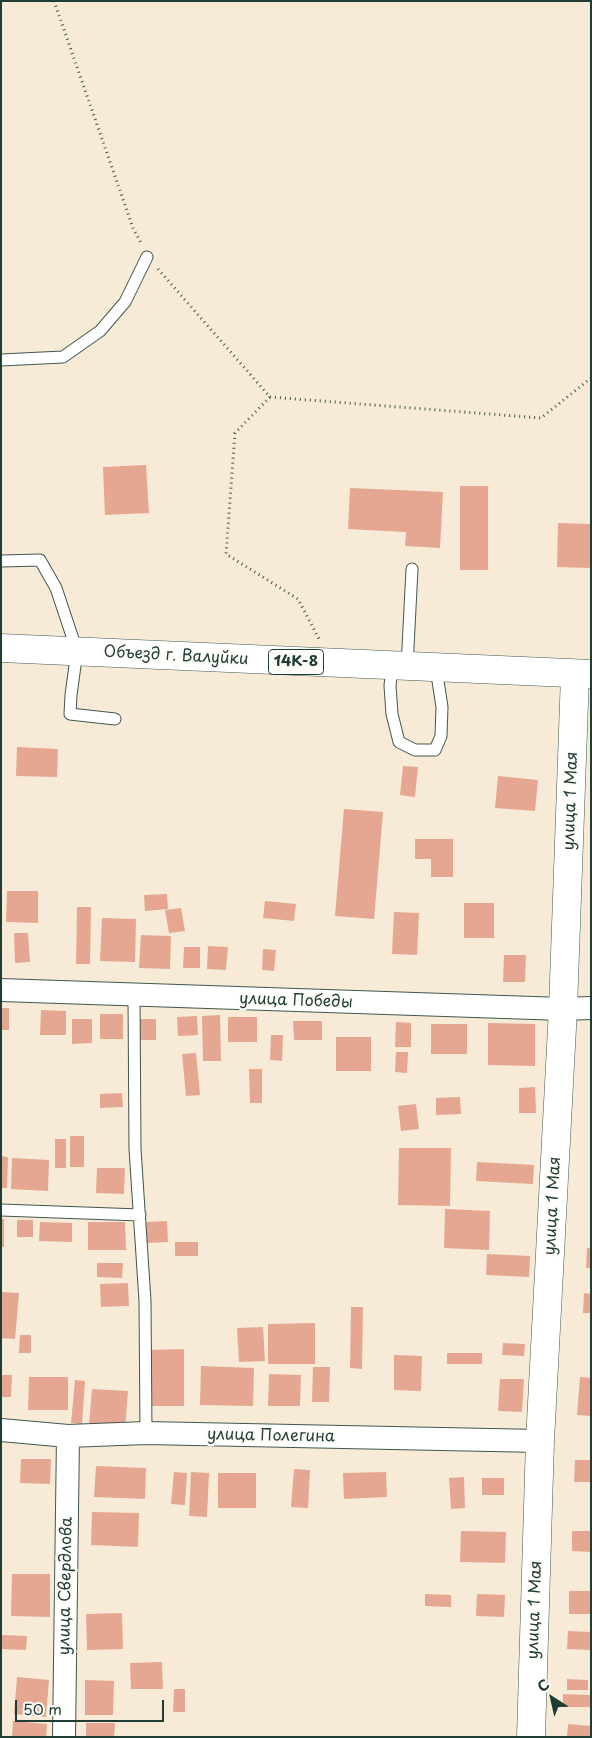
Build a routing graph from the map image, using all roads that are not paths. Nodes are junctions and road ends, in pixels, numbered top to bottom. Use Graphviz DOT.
graph roads {
  1 [pos="148,257"];
  2 [pos="1,360"];
  3 [pos="1,560"];
  4 [pos="412,569"];
  5 [pos="1,648"];
  6 [pos="77,651"];
  7 [pos="399,666"];
  8 [pos="436,668"];
  9 [pos="583,674"];
  10 [pos="115,719"];
  11 [pos="1,990"];
  12 [pos="134,996"];
  13 [pos="591,1008"];
  14 [pos="563,1009"];
  15 [pos="1,1210"];
  16 [pos="140,1216"];
  17 [pos="1,1430"];
  18 [pos="146,1433"];
  19 [pos="68,1436"];
  20 [pos="540,1441"];
  21 [pos="64,1737"];
  22 [pos="530,1737"];
  1 -- 2 [label="lane"];
  3 -- 6 [label="lane"];
  4 -- 7 [label="lane"];
  5 -- 6 [label="main road, Объезд г. Валуйки / 14К-8"];
  6 -- 7 [label="main road, Объезд г. Валуйки / 14К-8"];
  6 -- 10 [label="lane"];
  7 -- 8 [label="main road, Объезд г. Валуйки / 14К-8"];
  7 -- 8 [label="lane"];
  8 -- 9 [label="main road, Объезд г. Валуйки / 14К-8"];
  9 -- 14 [label="main road, улица 1 Мая"];
  11 -- 12 [label="street, улица Победы"];
  12 -- 14 [label="street, улица Победы"];
  12 -- 16 [label="lane"];
  13 -- 14 [label="street, улица Победы"];
  14 -- 20 [label="main road, улица 1 Мая"];
  15 -- 16 [label="lane"];
  16 -- 18 [label="lane"];
  17 -- 19 [label="street, улица Полегина"];
  18 -- 19 [label="street, улица Полегина"];
  18 -- 20 [label="street, улица Полегина"];
  19 -- 21 [label="street, улица Свердлова"];
  20 -- 22 [label="main road, улица 1 Мая"];
}
